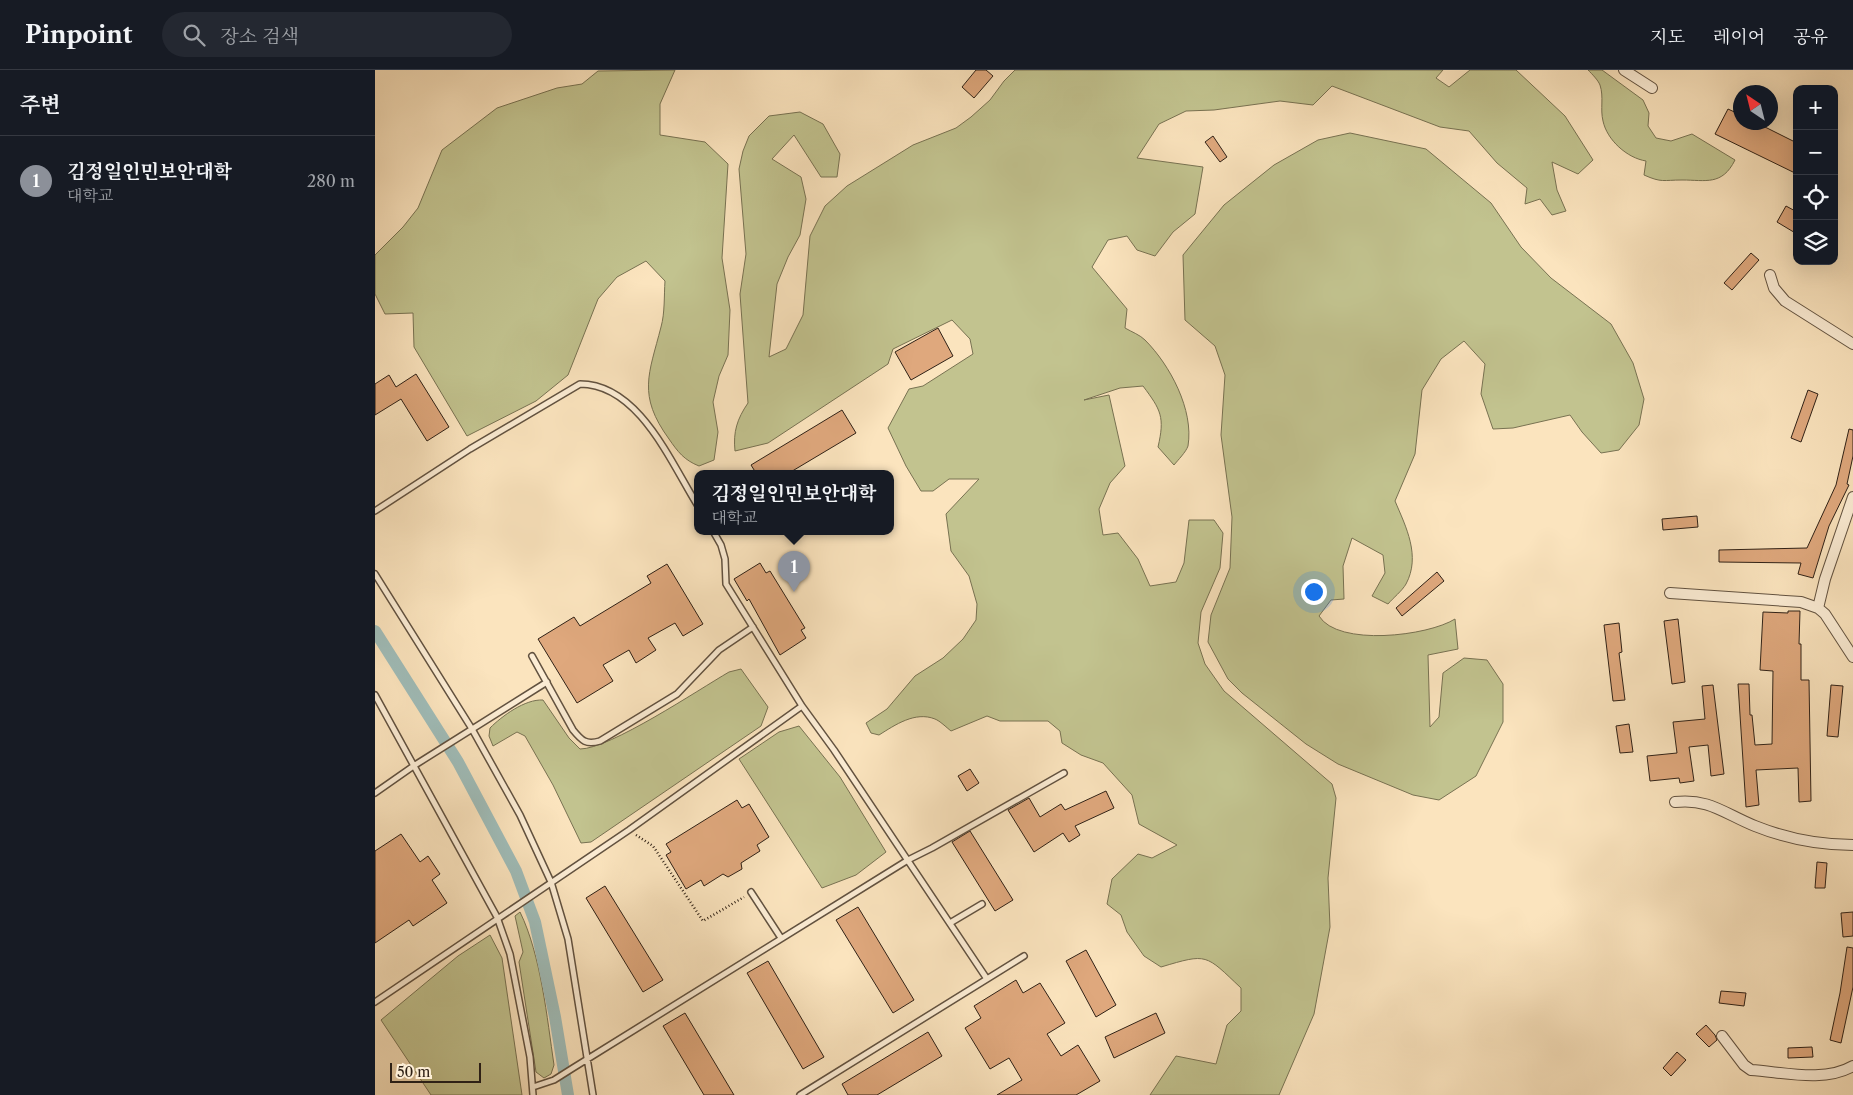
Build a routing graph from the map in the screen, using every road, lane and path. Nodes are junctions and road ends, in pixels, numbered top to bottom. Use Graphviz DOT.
graph roads {
  1 [pos="1624,70"];
  2 [pos="1652,88"];
  3 [pos="1769,275"];
  4 [pos="1853,344"];
  5 [pos="1853,497"];
  6 [pos="694,500"];
  7 [pos="375,511"];
  8 [pos="715,535"];
  9 [pos="375,574"];
  10 [pos="1670,593"];
  11 [pos="1818,608"];
  12 [pos="753,627"];
  13 [pos="531,656"];
  14 [pos="1853,657"];
  15 [pos="547,682"];
  16 [pos="375,695"];
  17 [pos="802,706"];
  18 [pos="472,729"];
  19 [pos="415,765"];
  20 [pos="1064,774"];
  21 [pos="375,793"];
  22 [pos="1675,802"];
  23 [pos="629,830"];
  24 [pos="1853,845"];
  25 [pos="908,860"];
  26 [pos="551,882"];
  27 [pos="751,892"];
  28 [pos="982,904"];
  29 [pos="497,917"];
  30 [pos="950,923"];
  31 [pos="781,938"];
  32 [pos="1024,956"];
  33 [pos="987,979"];
  34 [pos="375,1002"];
  35 [pos="1722,1036"];
  36 [pos="588,1059"];
  37 [pos="1853,1066"];
  38 [pos="533,1087"];
  39 [pos="533,1095"];
  40 [pos="593,1095"];
  41 [pos="800,1095"];
  1 -- 2 [label="street"];
  3 -- 4 [label="street"];
  5 -- 11 [label="street"];
  6 -- 7 [label="lane"];
  8 -- 12 [label="lane"];
  9 -- 18 [label="lane"];
  10 -- 11 [label="street"];
  11 -- 14 [label="street"];
  12 -- 15 [label="lane"];
  12 -- 17 [label="lane"];
  13 -- 15 [label="lane"];
  15 -- 18 [label="lane"];
  16 -- 19 [label="lane"];
  17 -- 23 [label="lane"];
  17 -- 25 [label="lane"];
  18 -- 19 [label="lane"];
  18 -- 26 [label="lane"];
  19 -- 21 [label="lane"];
  19 -- 29 [label="lane"];
  20 -- 25 [label="lane"];
  22 -- 24 [label="street"];
  23 -- 26 [label="lane"];
  23 -- 27 [label="path"];
  25 -- 30 [label="lane"];
  25 -- 31 [label="lane"];
  26 -- 29 [label="lane"];
  26 -- 36 [label="lane"];
  27 -- 31 [label="lane"];
  28 -- 30 [label="lane"];
  29 -- 34 [label="lane"];
  29 -- 38 [label="lane"];
  30 -- 33 [label="lane"];
  31 -- 36 [label="lane"];
  32 -- 33 [label="lane"];
  33 -- 41 [label="lane"];
  35 -- 37 [label="street"];
  36 -- 38 [label="lane"];
  36 -- 40 [label="lane"];
  38 -- 39 [label="lane"];
}
